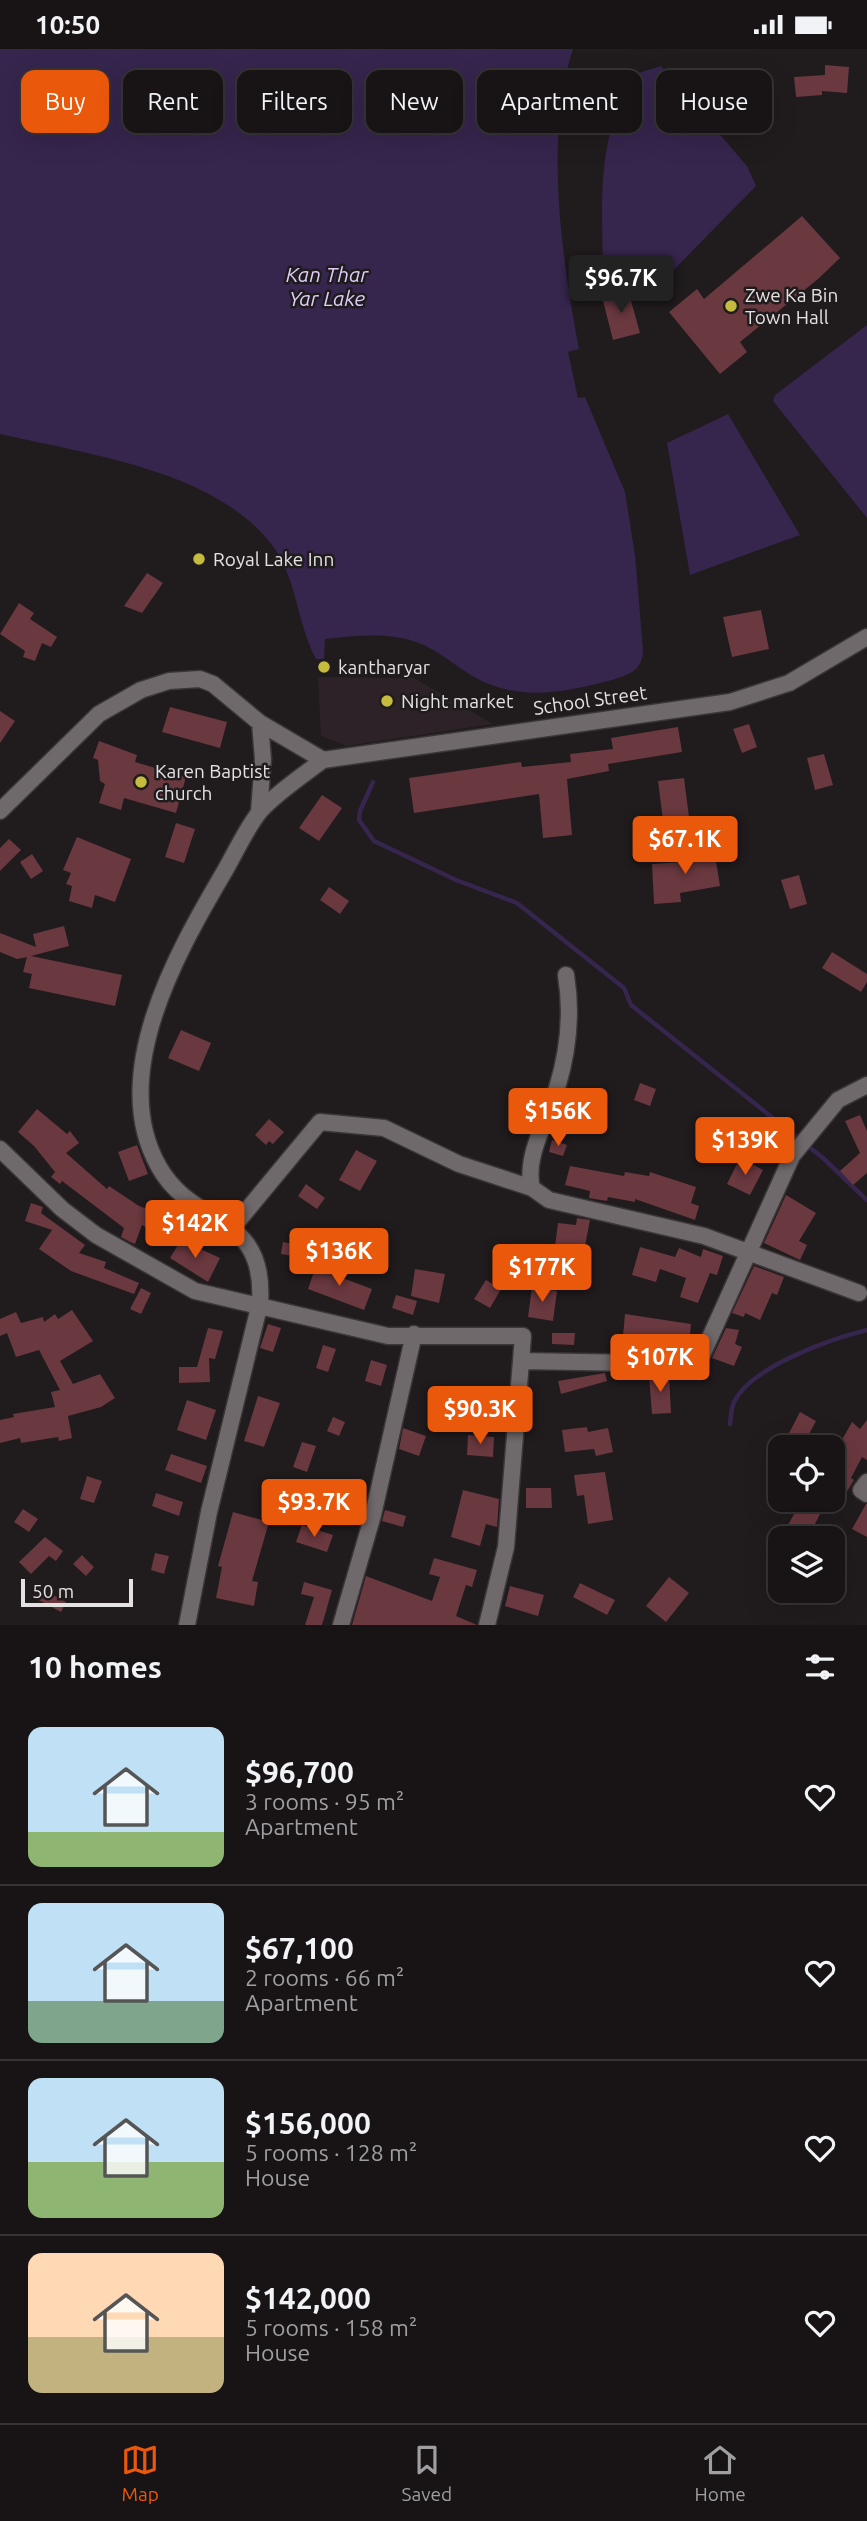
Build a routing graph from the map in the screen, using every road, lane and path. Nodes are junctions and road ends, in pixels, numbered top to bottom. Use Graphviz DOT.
graph roads {
  1 [pos="867,638"];
  2 [pos="260,723"];
  3 [pos="323,760"];
  4 [pos="0,811"];
  5 [pos="260,812"];
  6 [pos="566,975"];
  7 [pos="867,1085"];
  8 [pos="0,1149"];
  9 [pos="532,1188"];
  10 [pos="233,1227"];
  11 [pos="747,1251"];
  12 [pos="859,1293"];
  13 [pos="260,1303"];
  14 [pos="414,1334"];
  15 [pos="521,1361"];
  16 [pos="867,1482"];
  17 [pos="867,1494"];
  18 [pos="187,1625"];
  19 [pos="341,1625"];
  20 [pos="487,1625"];
  1 -- 3 [label="street, School Street"];
  2 -- 3 [label="street"];
  2 -- 4 [label="street"];
  2 -- 5 [label="street"];
  3 -- 5 [label="street"];
  5 -- 10 [label="street"];
  6 -- 9 [label="street"];
  7 -- 11 [label="street"];
  8 -- 13 [label="street"];
  9 -- 10 [label="street"];
  9 -- 11 [label="street"];
  10 -- 13 [label="street"];
  11 -- 12 [label="street"];
  11 -- 15 [label="street"];
  13 -- 14 [label="street"];
  13 -- 18 [label="street"];
  14 -- 15 [label="street"];
  14 -- 19 [label="street"];
  15 -- 20 [label="street"];
  16 -- 17 [label="street"];
}
